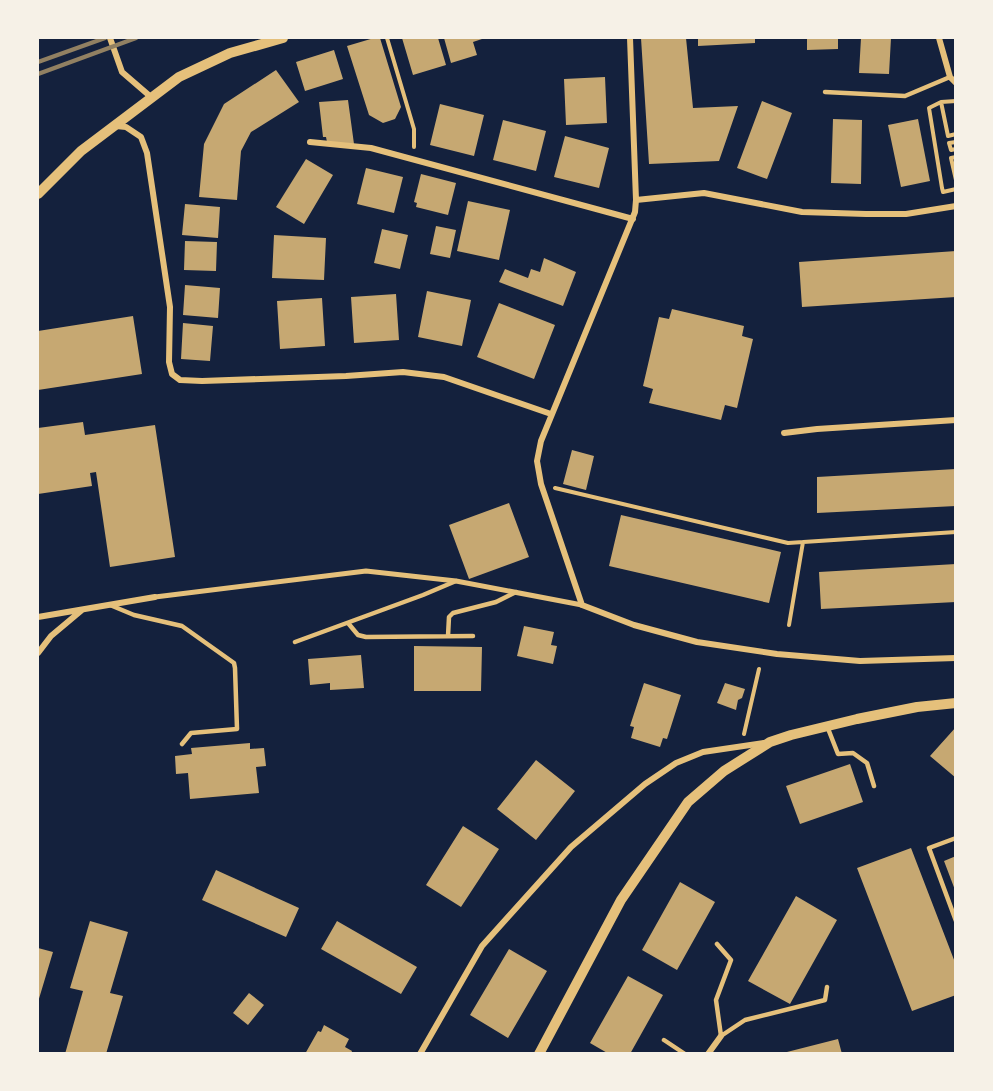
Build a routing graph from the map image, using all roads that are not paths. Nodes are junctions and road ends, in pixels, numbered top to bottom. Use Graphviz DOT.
graph roads {
  1 [pos="110,38"];
  2 [pos="283,38"];
  3 [pos="630,38"];
  4 [pos="939,38"];
  5 [pos="951,77"];
  6 [pos="956,83"];
  7 [pos="825,92"];
  8 [pos="151,97"];
  9 [pos="113,126"];
  10 [pos="310,142"];
  11 [pos="38,194"];
  12 [pos="636,200"];
  13 [pos="956,206"];
  14 [pos="633,219"];
  15 [pos="551,414"];
  16 [pos="956,420"];
  17 [pos="783,433"];
  18 [pos="456,581"];
  19 [pos="516,592"];
  20 [pos="155,597"];
  21 [pos="110,605"];
  22 [pos="582,605"];
  23 [pos="82,610"];
  24 [pos="38,617"];
  25 [pos="348,622"];
  26 [pos="448,636"];
  27 [pos="473,636"];
  28 [pos="295,642"];
  29 [pos="38,653"];
  30 [pos="956,658"];
  31 [pos="956,703"];
  32 [pos="827,726"];
  33 [pos="770,742"];
  34 [pos="182,744"];
  35 [pos="874,786"];
  36 [pos="956,838"];
  37 [pos="956,921"];
  38 [pos="717,944"];
  39 [pos="828,987"];
  40 [pos="721,1036"];
  41 [pos="663,1040"];
  42 [pos="420,1053"];
  43 [pos="539,1053"];
  44 [pos="685,1053"];
  45 [pos="708,1053"];
  1 -- 8 [label="street"];
  2 -- 8 [label="street"];
  3 -- 12 [label="street"];
  4 -- 5 [label="street"];
  5 -- 6 [label="street"];
  5 -- 7 [label="lane"];
  8 -- 9 [label="street"];
  9 -- 11 [label="street"];
  9 -- 15 [label="street"];
  10 -- 14 [label="street"];
  12 -- 13 [label="street"];
  12 -- 14 [label="street"];
  14 -- 15 [label="street"];
  15 -- 22 [label="street"];
  16 -- 17 [label="street"];
  18 -- 19 [label="street"];
  18 -- 20 [label="street"];
  18 -- 25 [label="lane"];
  19 -- 22 [label="street"];
  19 -- 26 [label="lane"];
  20 -- 21 [label="street"];
  21 -- 23 [label="street"];
  21 -- 34 [label="lane"];
  22 -- 30 [label="street"];
  23 -- 24 [label="street"];
  23 -- 29 [label="street"];
  25 -- 26 [label="lane"];
  25 -- 28 [label="lane"];
  26 -- 27 [label="lane"];
  31 -- 32 [label="street"];
  32 -- 33 [label="street"];
  32 -- 35 [label="lane"];
  33 -- 42 [label="street"];
  33 -- 43 [label="street"];
  36 -- 37 [label="lane"];
  38 -- 40 [label="lane"];
  39 -- 40 [label="lane"];
  40 -- 45 [label="street"];
  41 -- 44 [label="lane"];
}
